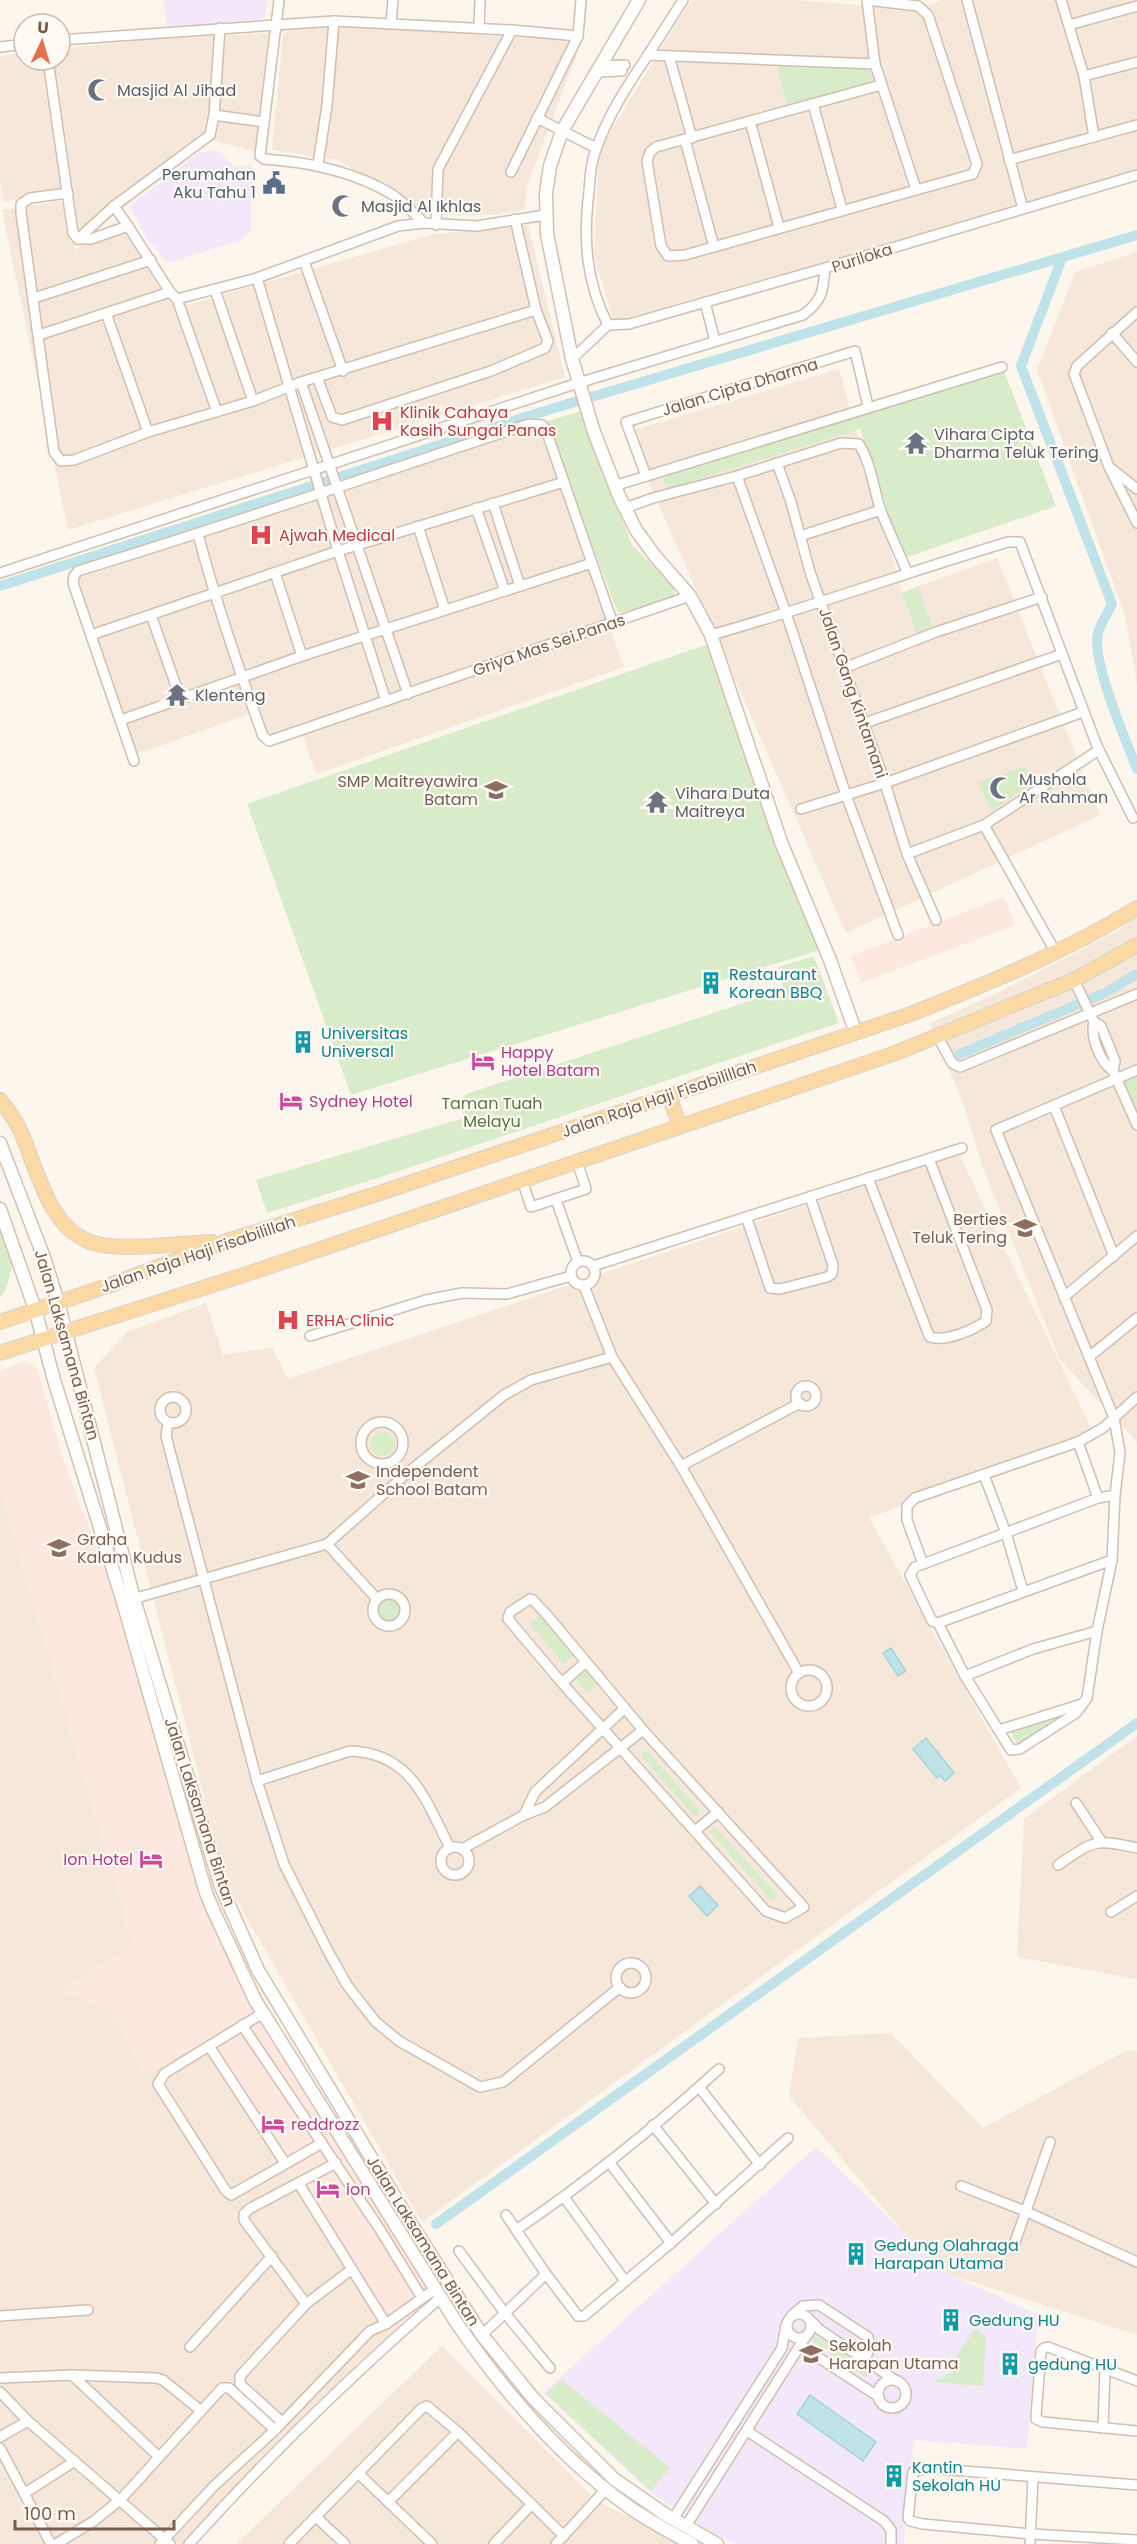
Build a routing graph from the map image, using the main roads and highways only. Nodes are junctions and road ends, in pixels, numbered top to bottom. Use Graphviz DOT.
graph roads {
  1 [pos="639,0"];
  2 [pos="1137,908"];
  3 [pos="1137,945"];
  4 [pos="856,1033"];
  5 [pos="669,1095"];
  6 [pos="0,1100"];
  7 [pos="680,1127"];
  8 [pos="0,1143"];
  9 [pos="0,1209"];
  10 [pos="227,1241"];
  11 [pos="58,1302"];
  12 [pos="35,1309"];
  13 [pos="0,1322"];
  14 [pos="65,1333"];
  15 [pos="42,1340"];
  16 [pos="0,1353"];
  17 [pos="128,1600"];
  18 [pos="692,2544"];
  19 [pos="717,2544"];
  1 -- 4 [label="main road"];
  2 -- 4 [label="main road, Jalan Raja Haji Fisabilillah"];
  3 -- 7 [label="main road, Jalan Raja Haji Fisabilillah"];
  4 -- 5 [label="main road, Jalan Raja Haji Fisabilillah"];
  5 -- 7 [label="main road"];
  5 -- 10 [label="main road, Jalan Raja Haji Fisabilillah"];
  6 -- 10 [label="main road"];
  7 -- 14 [label="main road, Jalan Raja Haji Fisabilillah"];
  8 -- 11 [label="main road, Jalan Laksamana Bintan"];
  9 -- 12 [label="main road, Jalan Laksamana Bintan"];
  10 -- 11 [label="main road, Jalan Raja Haji Fisabilillah"];
  11 -- 12 [label="main road, Jalan Raja Haji Fisabilillah"];
  11 -- 14 [label="main road, Jalan Laksamana Bintan"];
  12 -- 13 [label="main road, Jalan Raja Haji Fisabilillah"];
  12 -- 15 [label="main road, Jalan Laksamana Bintan"];
  14 -- 15 [label="main road, Jalan Raja Haji Fisabilillah"];
  14 -- 17 [label="main road, Jalan Laksamana Bintan"];
  15 -- 16 [label="main road, Jalan Raja Haji Fisabilillah"];
  15 -- 17 [label="main road, Jalan Laksamana Bintan"];
  17 -- 18 [label="main road, Jalan Laksamana Bintan"];
  17 -- 19 [label="main road, Jalan Laksamana Bintan"];
}
